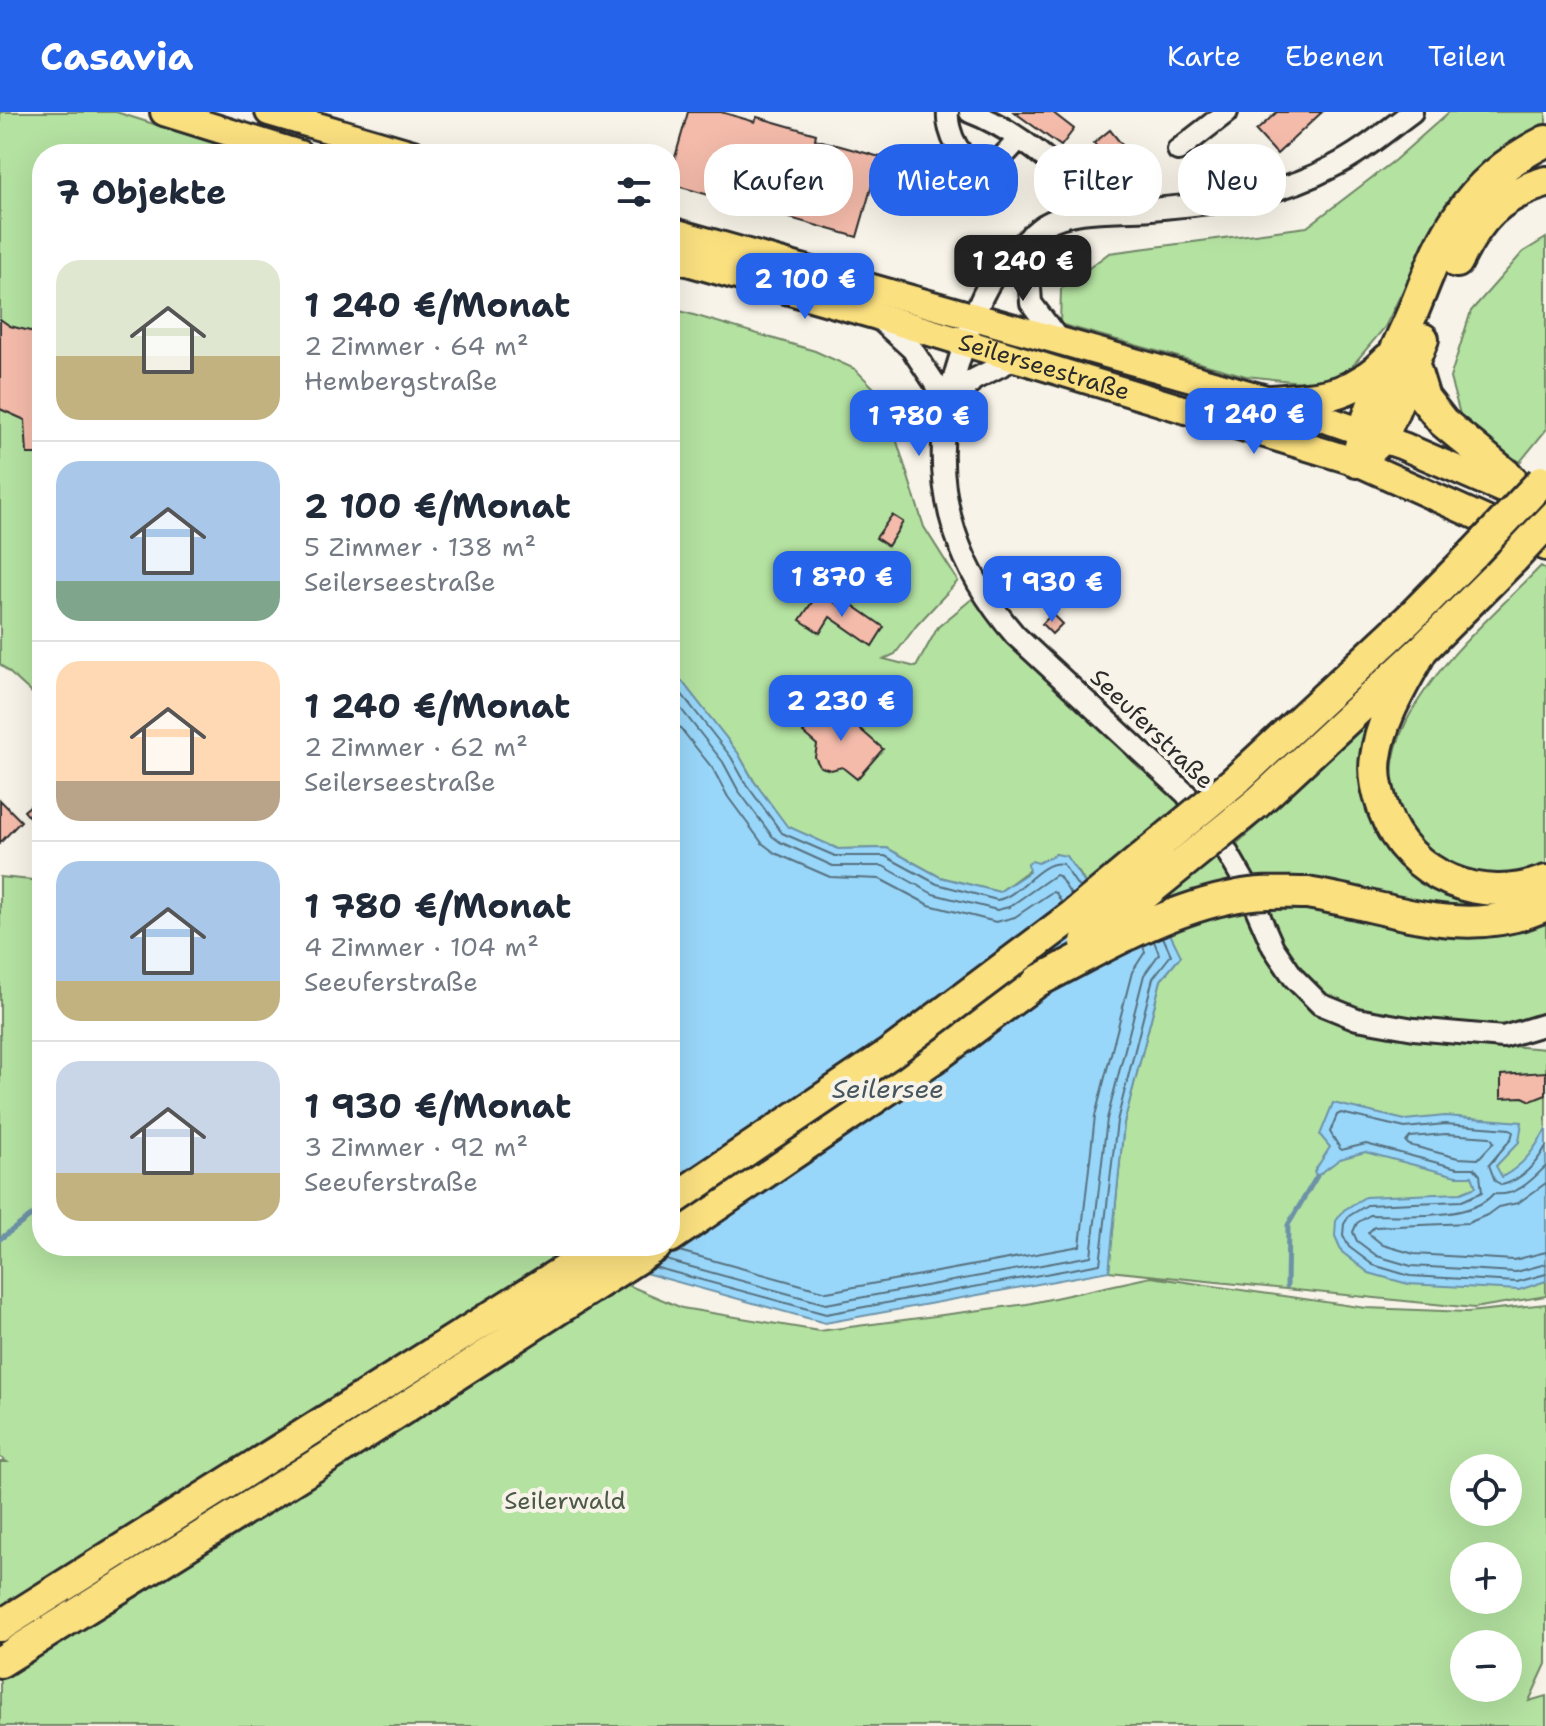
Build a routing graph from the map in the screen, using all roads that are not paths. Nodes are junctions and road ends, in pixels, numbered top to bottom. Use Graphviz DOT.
graph roads {
  1 [pos="164,112"];
  2 [pos="269,112"];
  3 [pos="948,112"];
  4 [pos="970,112"];
  5 [pos="1227,112"];
  6 [pos="1412,112"];
  7 [pos="1019,139"];
  8 [pos="1546,141"];
  9 [pos="267,144"];
  10 [pos="379,144"];
  11 [pos="1186,144"];
  12 [pos="1034,152"];
  13 [pos="1546,182"];
  14 [pos="1162,206"];
  15 [pos="1073,216"];
  16 [pos="680,234"];
  17 [pos="1031,235"];
  18 [pos="680,260"];
  19 [pos="874,315"];
  20 [pos="973,317"];
  21 [pos="1059,340"];
  22 [pos="965,343"];
  23 [pos="1404,356"];
  24 [pos="1014,359"];
  25 [pos="1273,401"];
  26 [pos="946,410"];
  27 [pos="1372,435"];
  28 [pos="1357,462"];
  29 [pos="1541,491"];
  30 [pos="1546,524"];
  31 [pos="1546,547"];
  32 [pos="1422,650"];
  33 [pos="1546,881"];
  34 [pos="1546,905"];
  35 [pos="1038,981"];
  36 [pos="1546,1024"];
  37 [pos="680,1195"];
  38 [pos="680,1230"];
  39 [pos="587,1256"];
  40 [pos="641,1256"];
  41 [pos="0,1626"];
  42 [pos="0,1662"];
  1 -- 9 [label="main road"];
  2 -- 10 [label="main road"];
  3 -- 7 [label="street"];
  4 -- 7 [label="street"];
  5 -- 11 [label="street"];
  6 -- 14 [label="street, Seeuferstraße"];
  7 -- 12 [label="street"];
  8 -- 23 [label="highway"];
  13 -- 23 [label="highway"];
  15 -- 17 [label="street, Seeuferstraße"];
  16 -- 20 [label="main road, Seilerseestraße"];
  17 -- 20 [label="street, Seeuferstraße"];
  17 -- 21 [label="street"];
  18 -- 19 [label="main road, Seilerseestraße"];
  19 -- 22 [label="main road, Seilerseestraße"];
  19 -- 26 [label="street"];
  20 -- 21 [label="main road, Seilerseestraße"];
  20 -- 22 [label="street, Seeuferstraße"];
  21 -- 25 [label="main road, Seilerseestraße"];
  22 -- 24 [label="main road, Seilerseestraße"];
  22 -- 26 [label="street, Seeuferstraße"];
  23 -- 25 [label="highway"];
  23 -- 27 [label="highway"];
  23 -- 29 [label="highway"];
  24 -- 26 [label="street"];
  24 -- 28 [label="main road, Seilerseestraße"];
  25 -- 27 [label="main road, Seilerseestraße"];
  26 -- 36 [label="street, Seeuferstraße"];
  27 -- 28 [label="highway"];
  27 -- 29 [label="main road, Seilerseestraße"];
  28 -- 31 [label="main road, Seilerseestraße"];
  29 -- 37 [label="highway, bridge"];
  30 -- 32 [label="highway, bridge"];
  32 -- 33 [label="highway"];
  32 -- 35 [label="highway, bridge"];
  34 -- 35 [label="highway, bridge"];
  35 -- 38 [label="highway"];
  39 -- 41 [label="highway"];
  40 -- 42 [label="highway"];
}
